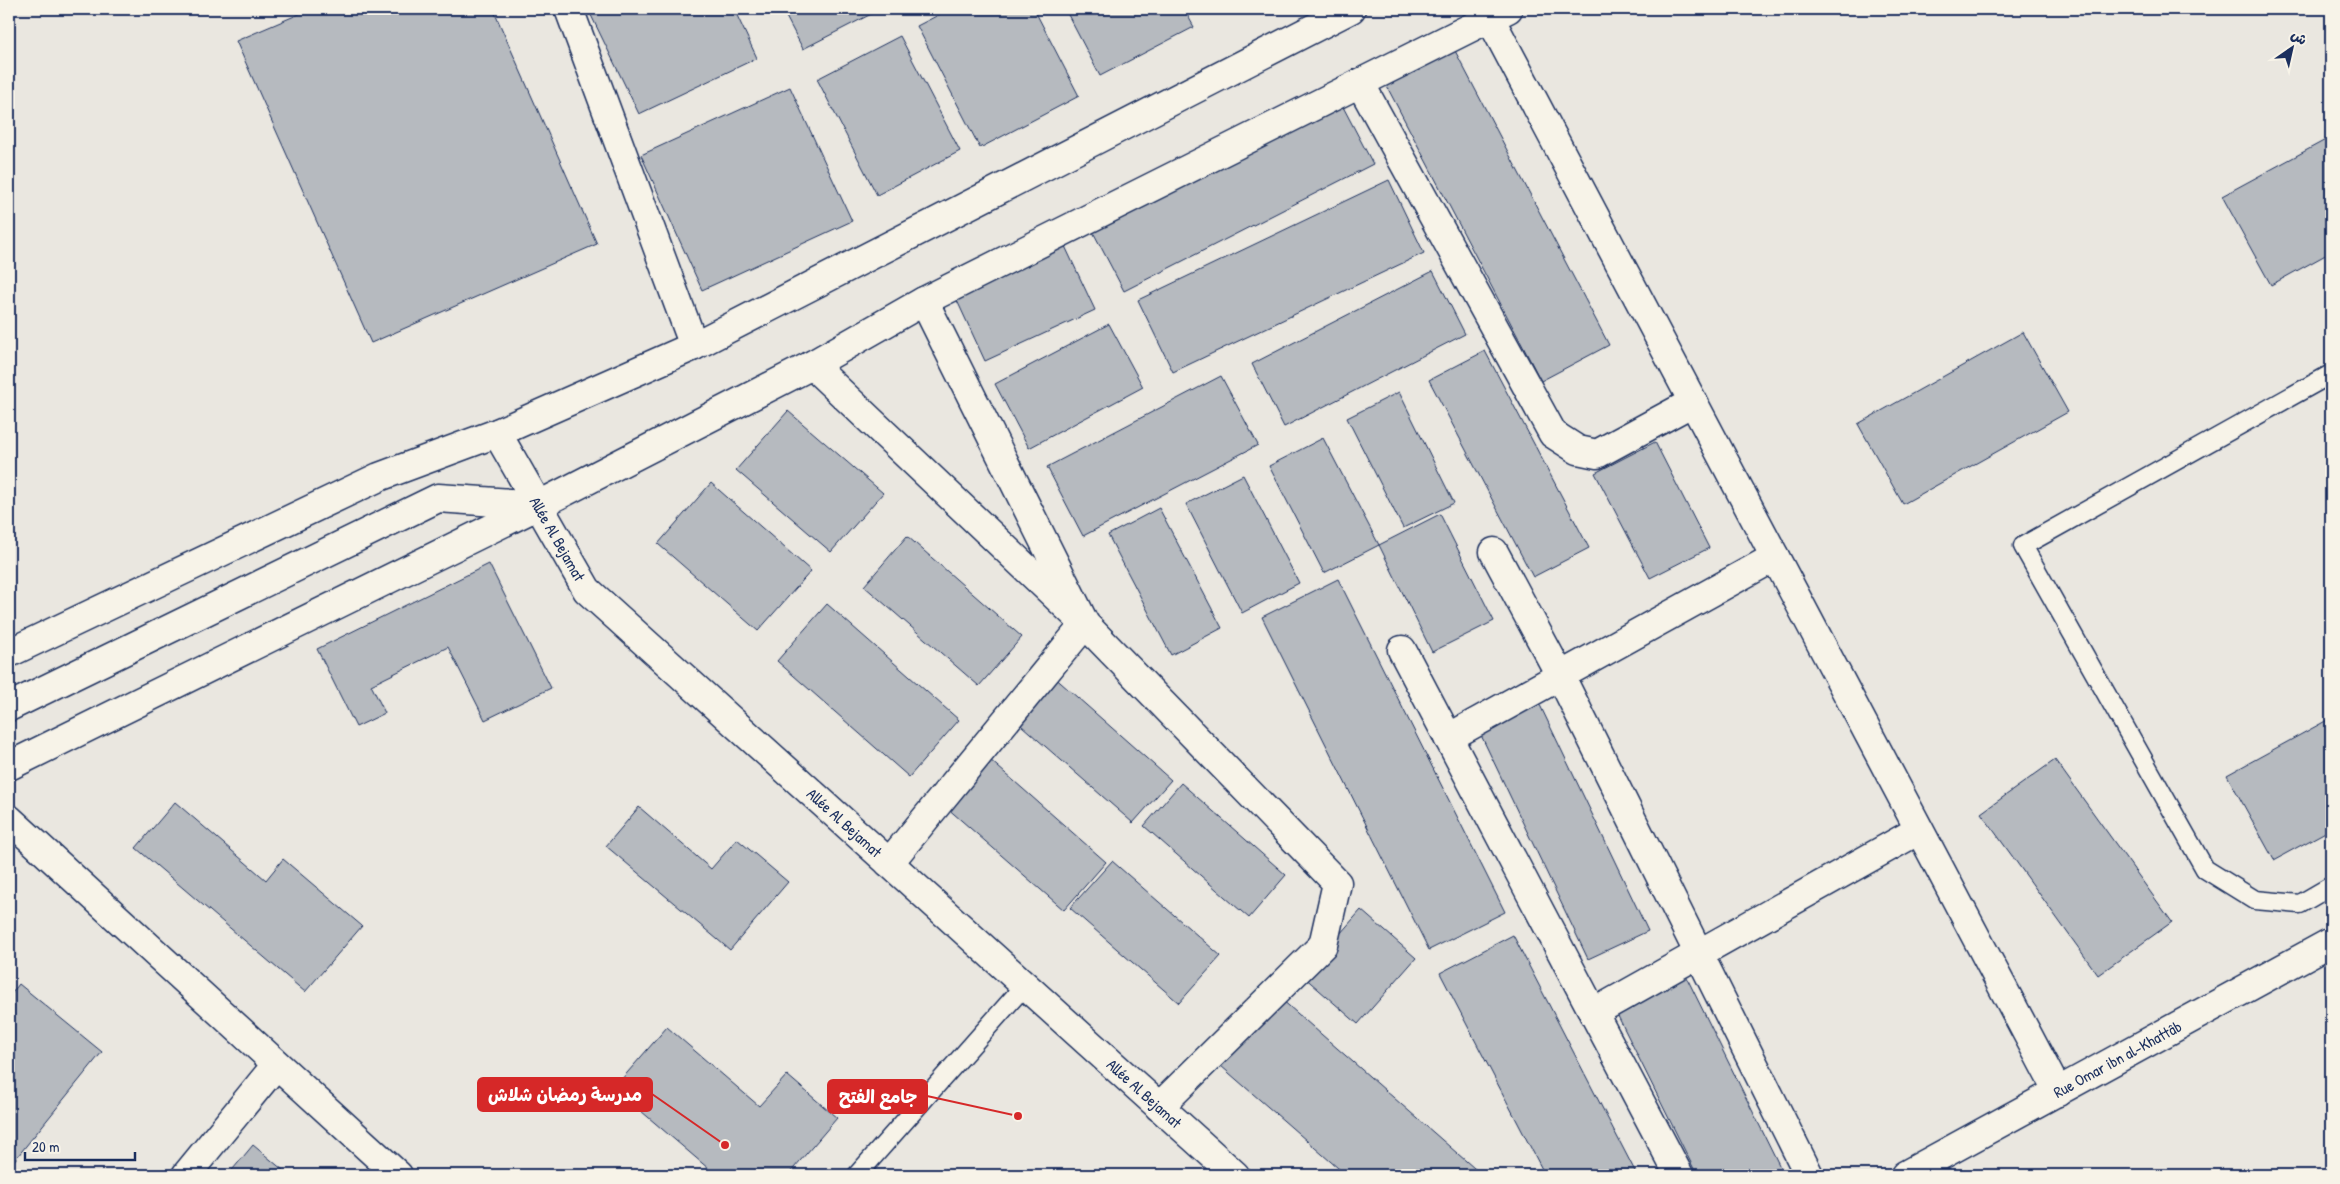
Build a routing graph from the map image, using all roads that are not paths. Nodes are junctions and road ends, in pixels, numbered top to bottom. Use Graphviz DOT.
graph roads {
  1 [pos="569,9"];
  2 [pos="1351,9"];
  3 [pos="1499,13"];
  4 [pos="1360,83"];
  5 [pos="924,301"];
  6 [pos="694,346"];
  7 [pos="812,365"];
  8 [pos="2331,374"];
  9 [pos="1693,402"];
  10 [pos="498,433"];
  11 [pos="538,505"];
  12 [pos="1494,552"];
  13 [pos="1775,557"];
  14 [pos="1085,624"];
  15 [pos="1402,650"];
  16 [pos="9,653"];
  17 [pos="1560,675"];
  18 [pos="9,707"];
  19 [pos="1448,738"];
  20 [pos="9,766"];
  21 [pos="9,819"];
  22 [pos="1919,830"];
  23 [pos="889,863"];
  24 [pos="2331,886"];
  25 [pos="2331,942"];
  26 [pos="1699,953"];
  27 [pos="1024,985"];
  28 [pos="1593,1013"];
  29 [pos="276,1065"];
  30 [pos="2058,1092"];
  31 [pos="1159,1107"];
  32 [pos="186,1175"];
  33 [pos="398,1175"];
  34 [pos="857,1175"];
  35 [pos="1235,1175"];
  36 [pos="1679,1175"];
  37 [pos="1809,1175"];
  38 [pos="1905,1175"];
  1 -- 6 [label="street"];
  2 -- 6 [label="street"];
  3 -- 4 [label="street"];
  3 -- 9 [label="street"];
  4 -- 5 [label="street"];
  4 -- 9 [label="street"];
  5 -- 7 [label="street"];
  5 -- 14 [label="street"];
  6 -- 10 [label="street"];
  7 -- 11 [label="street"];
  7 -- 14 [label="street"];
  8 -- 24 [label="lane"];
  9 -- 13 [label="street"];
  10 -- 11 [label="street, Allée Al Bejamat"];
  10 -- 16 [label="street"];
  11 -- 18 [label="street"];
  11 -- 20 [label="street"];
  11 -- 23 [label="street, Allée Al Bejamat"];
  12 -- 17 [label="street"];
  13 -- 17 [label="street"];
  13 -- 22 [label="street"];
  14 -- 23 [label="street"];
  14 -- 31 [label="street"];
  15 -- 19 [label="street"];
  17 -- 19 [label="street"];
  17 -- 26 [label="street"];
  19 -- 28 [label="street"];
  21 -- 29 [label="street"];
  22 -- 26 [label="street"];
  22 -- 30 [label="street"];
  23 -- 27 [label="street, Allée Al Bejamat"];
  25 -- 30 [label="street, Rue Omar ibn al-Khattâb"];
  26 -- 28 [label="street"];
  26 -- 37 [label="street"];
  27 -- 31 [label="street, Allée Al Bejamat"];
  27 -- 34 [label="lane"];
  28 -- 36 [label="street"];
  29 -- 32 [label="street"];
  29 -- 33 [label="street"];
  30 -- 38 [label="street, Rue Omar ibn al-Khattâb"];
  31 -- 35 [label="street, Allée Al Bejamat"];
}
